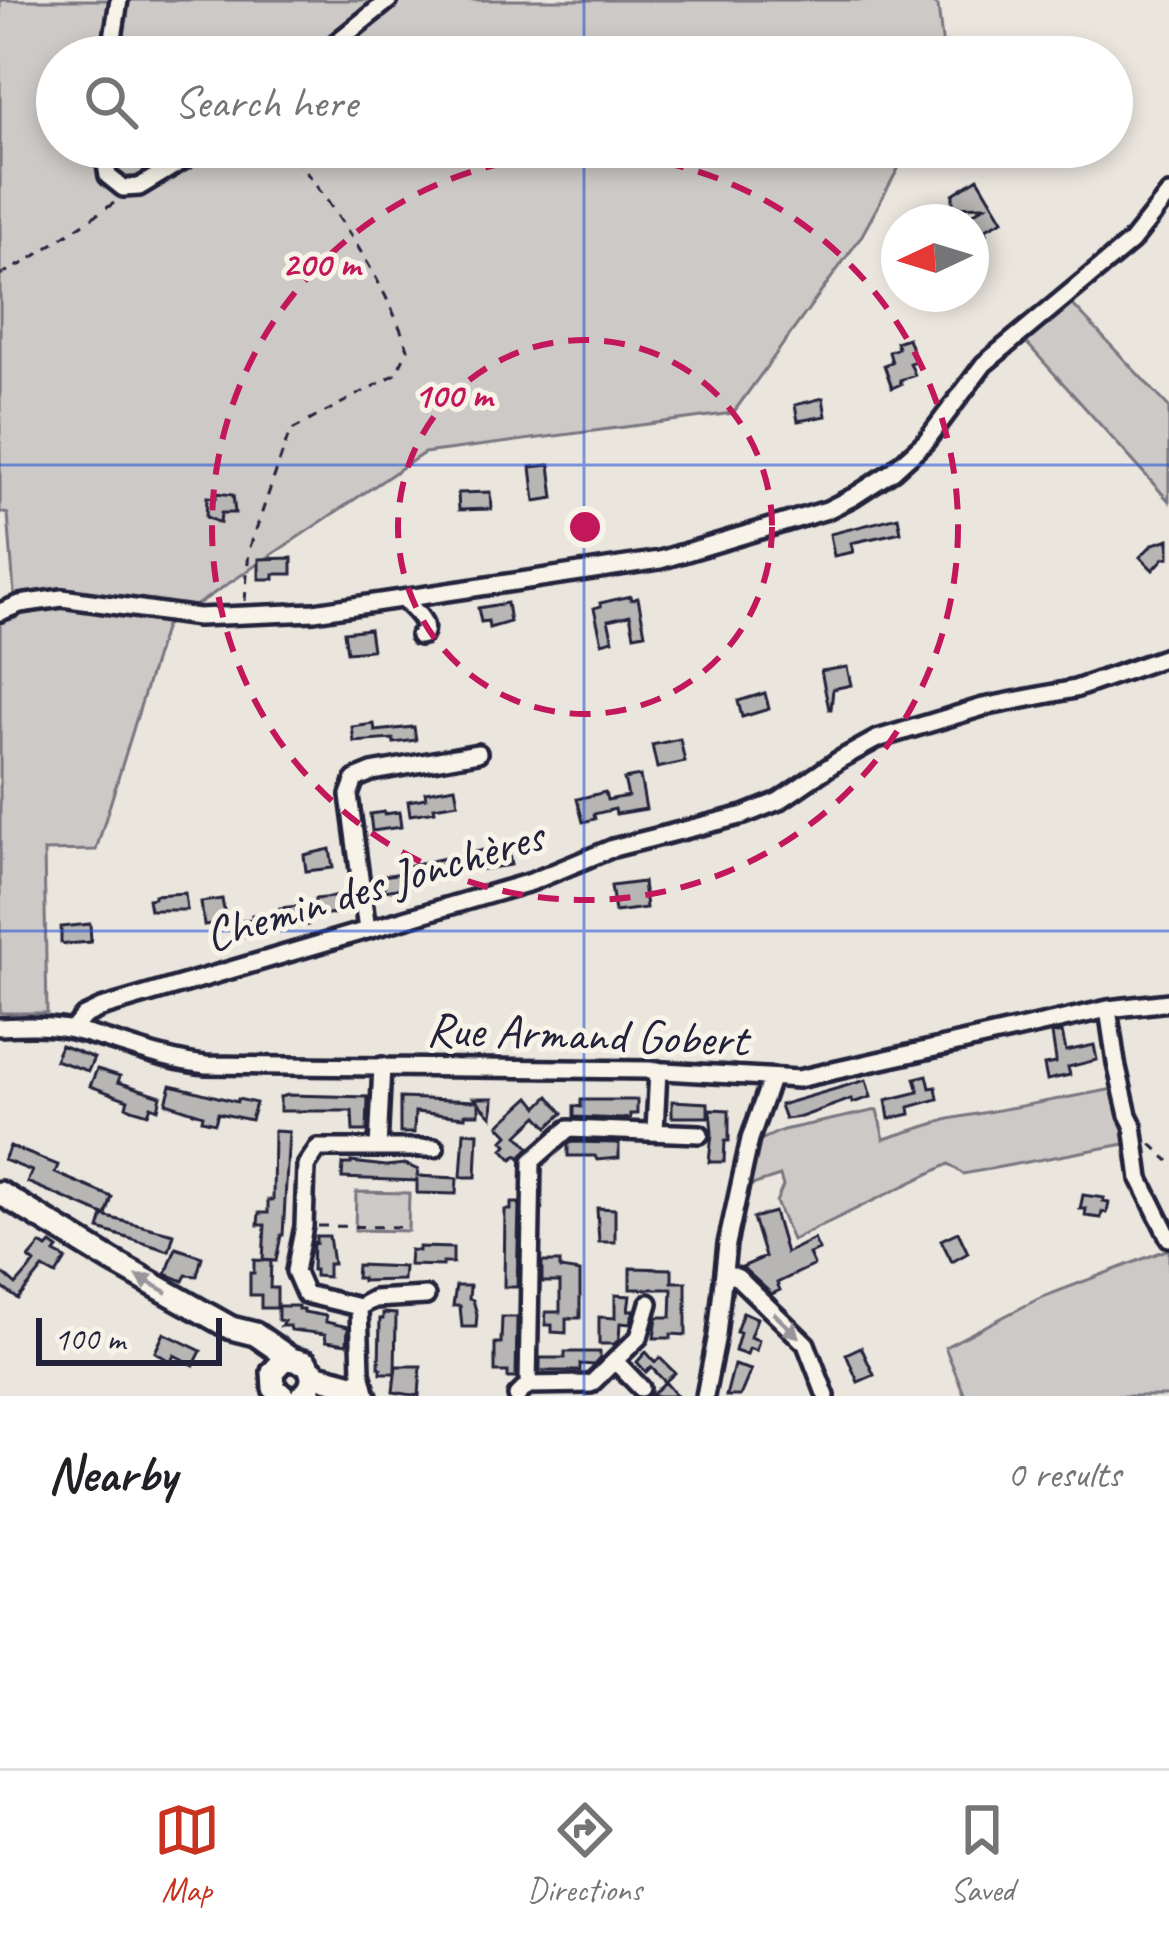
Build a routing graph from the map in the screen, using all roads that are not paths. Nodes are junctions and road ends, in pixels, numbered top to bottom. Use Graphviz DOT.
graph roads {
  1 [pos="118,0"];
  2 [pos="389,0"];
  3 [pos="113,36"];
  4 [pos="344,36"];
  5 [pos="107,168"];
  6 [pos="170,168"];
  7 [pos="1169,194"];
  8 [pos="403,599"];
  9 [pos="0,612"];
  10 [pos="419,636"];
  11 [pos="1169,656"];
  12 [pos="478,753"];
  13 [pos="368,930"];
  14 [pos="1169,1002"];
  15 [pos="1108,1010"];
  16 [pos="0,1027"];
  17 [pos="72,1030"];
  18 [pos="382,1066"];
  19 [pos="658,1070"];
  20 [pos="771,1079"];
  21 [pos="655,1131"];
  22 [pos="700,1134"];
  23 [pos="378,1148"];
  24 [pos="435,1148"];
  25 [pos="0,1193"];
  26 [pos="1169,1238"];
  27 [pos="724,1272"];
  28 [pos="426,1296"];
  29 [pos="649,1303"];
  30 [pos="359,1307"];
  31 [pos="615,1361"];
  32 [pos="303,1379"];
  33 [pos="641,1388"];
  34 [pos="359,1389"];
  35 [pos="275,1391"];
  36 [pos="523,1391"];
  37 [pos="705,1396"];
  38 [pos="826,1396"];
  1 -- 3 [label="street"];
  2 -- 4 [label="street"];
  5 -- 6 [label="street"];
  7 -- 8 [label="street"];
  8 -- 9 [label="street"];
  8 -- 10 [label="street"];
  11 -- 13 [label="street, Chemin des Jonchères"];
  12 -- 13 [label="street"];
  13 -- 17 [label="street, Chemin des Jonchères"];
  14 -- 15 [label="street, Rue Armand Gobert"];
  15 -- 20 [label="street, Rue Armand Gobert"];
  15 -- 26 [label="street"];
  16 -- 17 [label="street, Rue Armand Gobert"];
  17 -- 18 [label="street, Rue Armand Gobert"];
  18 -- 19 [label="street, Rue Armand Gobert"];
  18 -- 23 [label="street"];
  19 -- 20 [label="street, Rue Armand Gobert"];
  19 -- 21 [label="street"];
  20 -- 27 [label="street"];
  21 -- 22 [label="street"];
  21 -- 36 [label="street"];
  23 -- 24 [label="street"];
  23 -- 30 [label="street"];
  32 -- 25 [label="main road, one-way"];
  27 -- 37 [label="street"];
  27 -- 38 [label="street, one-way"];
  28 -- 30 [label="street"];
  29 -- 31 [label="street"];
  30 -- 34 [label="street"];
  31 -- 33 [label="street"];
  31 -- 36 [label="street"];
  32 -- 34 [label="main road"];
  32 -- 35 [label="main road"];
}
